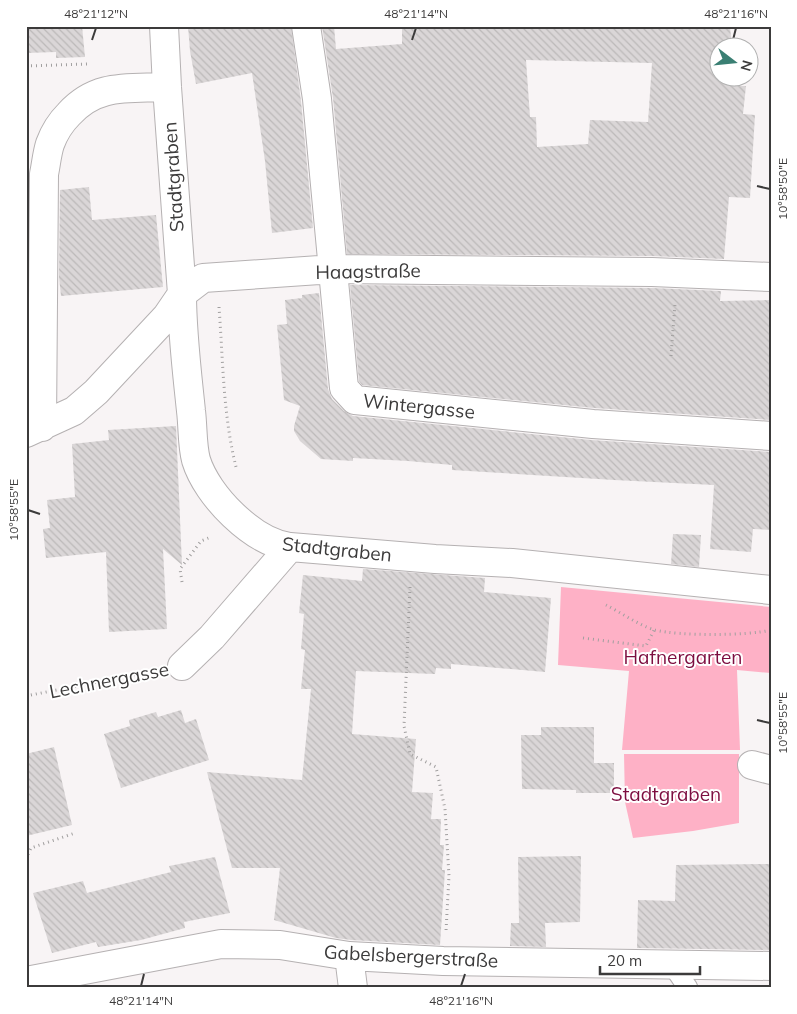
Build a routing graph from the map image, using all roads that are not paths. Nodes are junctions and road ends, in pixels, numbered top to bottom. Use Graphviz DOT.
graph roads {
  1 [pos="164,26"];
  2 [pos="306,26"];
  3 [pos="166,87"];
  4 [pos="334,269"];
  5 [pos="771,276"];
  6 [pos="182,294"];
  7 [pos="34,430"];
  8 [pos="771,436"];
  9 [pos="290,547"];
  10 [pos="771,590"];
  11 [pos="182,666"];
  12 [pos="349,956"];
  13 [pos="670,964"];
  14 [pos="771,966"];
  15 [pos="26,981"];
  16 [pos="353,988"];
  17 [pos="688,988"];
  1 -- 3 [label="street, Stadtgraben"];
  2 -- 4 [label="street, Wintergasse"];
  3 -- 6 [label="street, Stadtgraben"];
  3 -- 7 [label="street"];
  4 -- 5 [label="street, Haagstraße"];
  4 -- 6 [label="street, Haagstraße"];
  4 -- 8 [label="street, Wintergasse"];
  6 -- 7 [label="street, Haagstraße"];
  6 -- 9 [label="street, Stadtgraben"];
  9 -- 10 [label="street, Stadtgraben"];
  9 -- 11 [label="street, Lechnergasse"];
  12 -- 13 [label="street, Gabelsbergerstraße"];
  12 -- 15 [label="street, Gabelsbergerstraße"];
  12 -- 16 [label="street"];
  13 -- 14 [label="street, Gabelsbergerstraße"];
  13 -- 17 [label="lane"];
}
